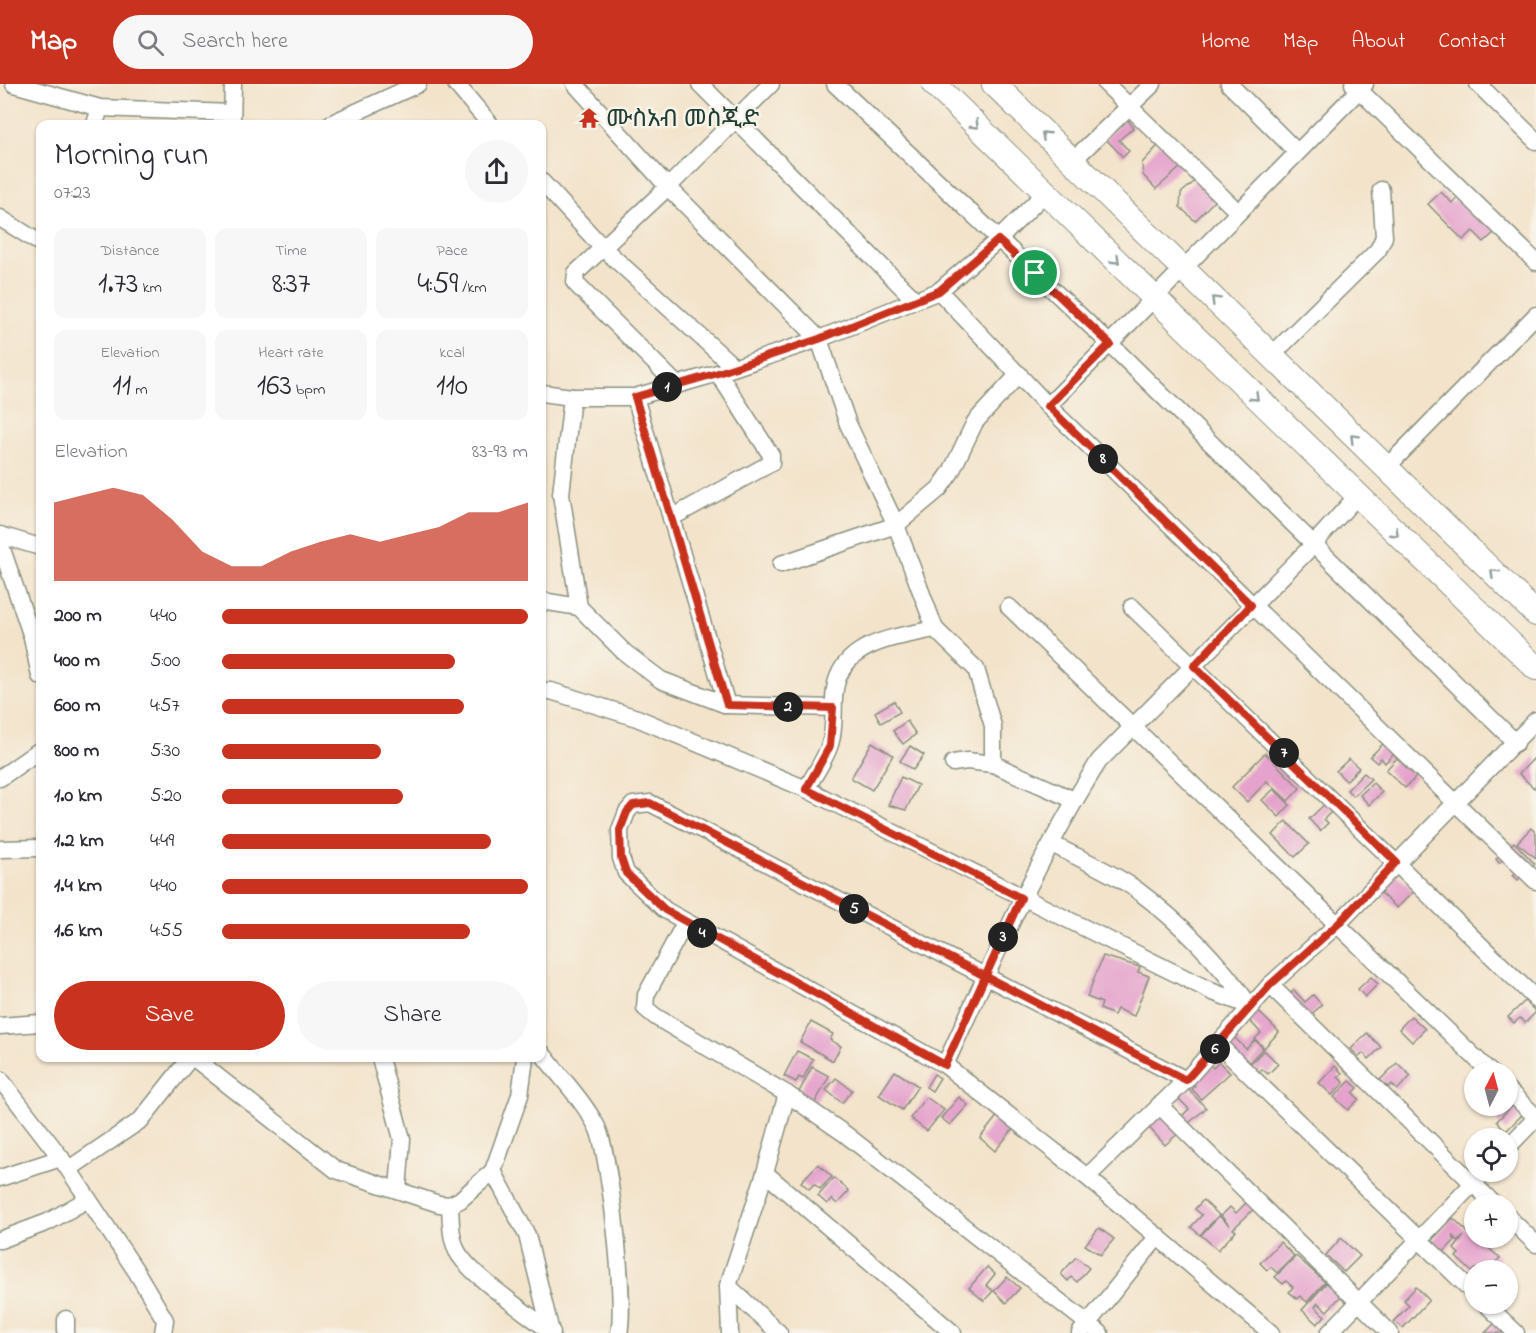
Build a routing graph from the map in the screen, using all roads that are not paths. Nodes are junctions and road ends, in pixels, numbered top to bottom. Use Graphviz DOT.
graph roads {
  1 [pos="14,84"];
  2 [pos="233,84"];
  3 [pos="418,84"];
  4 [pos="456,84"];
  5 [pos="575,84"];
  6 [pos="700,84"];
  7 [pos="771,84"];
  8 [pos="835,84"];
  9 [pos="934,84"];
  10 [pos="994,84"];
  11 [pos="1106,84"];
  12 [pos="1154,84"];
  13 [pos="1229,84"];
  14 [pos="1478,84"];
  15 [pos="1359,86"];
  16 [pos="1128,107"];
  17 [pos="97,116"];
  18 [pos="232,119"];
  19 [pos="735,119"];
  20 [pos="339,120"];
  21 [pos="487,120"];
  22 [pos="1536,141"];
  23 [pos="1296,152"];
  24 [pos="1072,161"];
  25 [pos="546,186"];
  26 [pos="668,187"];
  27 [pos="1381,190"];
  28 [pos="1044,194"];
  29 [pos="1238,212"];
  30 [pos="0,218"];
  31 [pos="36,240"];
  32 [pos="998,240"];
  33 [pos="603,248"];
  34 [pos="1536,262"];
  35 [pos="1184,269"];
  36 [pos="939,291"];
  37 [pos="1153,298"];
  38 [pos="914,299"];
  39 [pos="1536,315"];
  40 [pos="819,339"];
  41 [pos="1110,344"];
  42 [pos="1271,356"];
  43 [pos="734,367"];
  44 [pos="718,373"];
  45 [pos="1019,374"];
  46 [pos="676,384"];
  47 [pos="546,394"];
  48 [pos="572,397"];
  49 [pos="635,397"];
  50 [pos="1048,406"];
  51 [pos="1385,469"];
  52 [pos="1357,496"];
  53 [pos="671,518"];
  54 [pos="896,525"];
  55 [pos="0,535"];
  56 [pos="0,543"];
  57 [pos="1313,545"];
  58 [pos="36,546"];
  59 [pos="781,564"];
  60 [pos="546,603"];
  61 [pos="1251,605"];
  62 [pos="579,607"];
  63 [pos="1009,607"];
  64 [pos="1132,607"];
  65 [pos="1536,614"];
  66 [pos="934,629"];
  67 [pos="36,632"];
  68 [pos="1194,666"];
  69 [pos="1536,668"];
  70 [pos="546,692"];
  71 [pos="727,705"];
  72 [pos="833,708"];
  73 [pos="1536,720"];
  74 [pos="1132,725"];
  75 [pos="1516,743"];
  76 [pos="36,753"];
  77 [pos="953,763"];
  78 [pos="993,764"];
  79 [pos="0,778"];
  80 [pos="806,789"];
  81 [pos="1074,800"];
  82 [pos="1456,803"];
  83 [pos="1052,844"];
  84 [pos="36,848"];
  85 [pos="0,849"];
  86 [pos="1396,862"];
  87 [pos="1536,881"];
  88 [pos="1021,898"];
  89 [pos="685,923"];
  90 [pos="1338,924"];
  91 [pos="985,978"];
  92 [pos="1270,985"];
  93 [pos="1536,999"];
  94 [pos="1250,1006"];
  95 [pos="36,1023"];
  96 [pos="0,1026"];
  97 [pos="1219,1045"];
  98 [pos="546,1058"];
  99 [pos="189,1062"];
  100 [pos="197,1062"];
  101 [pos="381,1062"];
  102 [pos="524,1062"];
  103 [pos="1480,1062"];
  104 [pos="945,1065"];
  105 [pos="0,1078"];
  106 [pos="1186,1080"];
  107 [pos="787,1094"];
  108 [pos="1518,1100"];
  109 [pos="1159,1105"];
  110 [pos="1536,1118"];
  111 [pos="1518,1137"];
  112 [pos="65,1164"];
  113 [pos="1464,1164"];
  114 [pos="494,1171"];
  115 [pos="765,1173"];
  116 [pos="1087,1177"];
  117 [pos="0,1178"];
  118 [pos="1473,1182"];
  119 [pos="398,1189"];
  120 [pos="88,1199"];
  121 [pos="450,1205"];
  122 [pos="1518,1227"];
  123 [pos="1158,1236"];
  124 [pos="1419,1239"];
  125 [pos="0,1240"];
  126 [pos="1536,1244"];
  127 [pos="1464,1283"];
  128 [pos="728,1286"];
  129 [pos="1357,1301"];
  130 [pos="1496,1314"];
  131 [pos="167,1329"];
  132 [pos="1089,1330"];
  133 [pos="551,1332"];
  134 [pos="620,1333"];
  135 [pos="730,1333"];
  136 [pos="779,1333"];
  137 [pos="953,1333"];
  138 [pos="1271,1333"];
  139 [pos="1329,1333"];
  140 [pos="1390,1333"];
  141 [pos="1516,1333"];
  1 -- 17 [label="street"];
  2 -- 18 [label="street"];
  3 -- 20 [label="street"];
  4 -- 21 [label="street"];
  5 -- 26 [label="street"];
  6 -- 19 [label="street"];
  7 -- 19 [label="street"];
  8 -- 32 [label="street"];
  9 -- 28 [label="highway, one-way"];
  24 -- 10 [label="highway, one-way"];
  11 -- 16 [label="street"];
  12 -- 16 [label="street"];
  13 -- 23 [label="street"];
  14 -- 22 [label="street"];
  15 -- 23 [label="street"];
  15 -- 34 [label="street"];
  16 -- 24 [label="street"];
  16 -- 29 [label="street"];
  17 -- 18 [label="street"];
  19 -- 26 [label="street"];
  19 -- 38 [label="street"];
  23 -- 29 [label="street"];
  24 -- 35 [label="highway"];
  25 -- 33 [label="street"];
  26 -- 33 [label="street"];
  26 -- 40 [label="street"];
  27 -- 42 [label="street"];
  28 -- 32 [label="street"];
  28 -- 37 [label="highway, one-way"];
  29 -- 35 [label="street"];
  30 -- 31 [label="street"];
  32 -- 36 [label="street"];
  32 -- 41 [label="street"];
  33 -- 43 [label="street"];
  33 -- 46 [label="street"];
  35 -- 37 [label="street"];
  42 -- 35 [label="highway, one-way"];
  36 -- 38 [label="street"];
  36 -- 45 [label="street"];
  37 -- 41 [label="street"];
  37 -- 52 [label="highway, one-way"];
  38 -- 40 [label="street"];
  39 -- 51 [label="street"];
  40 -- 43 [label="street"];
  40 -- 54 [label="street"];
  41 -- 50 [label="street"];
  41 -- 57 [label="street"];
  51 -- 42 [label="highway, one-way"];
  43 -- 44 [label="street"];
  44 -- 46 [label="street"];
  44 -- 53 [label="street"];
  45 -- 50 [label="street"];
  45 -- 54 [label="street"];
  46 -- 49 [label="street"];
  47 -- 48 [label="street"];
  48 -- 49 [label="street"];
  48 -- 62 [label="street"];
  49 -- 53 [label="street"];
  50 -- 61 [label="street"];
  65 -- 51 [label="highway, one-way"];
  52 -- 57 [label="street"];
  52 -- 69 [label="highway, one-way"];
  53 -- 71 [label="street"];
  54 -- 59 [label="street"];
  54 -- 66 [label="street"];
  55 -- 58 [label="street"];
  56 -- 67 [label="street"];
  57 -- 61 [label="street"];
  57 -- 75 [label="street"];
  60 -- 62 [label="street"];
  61 -- 68 [label="street"];
  61 -- 82 [label="street"];
  62 -- 71 [label="street"];
  63 -- 74 [label="street"];
  64 -- 68 [label="street"];
  66 -- 72 [label="street"];
  66 -- 78 [label="street"];
  68 -- 74 [label="street"];
  68 -- 86 [label="street"];
  70 -- 80 [label="street"];
  71 -- 72 [label="street"];
  72 -- 80 [label="street"];
  73 -- 75 [label="street"];
  74 -- 81 [label="street"];
  74 -- 90 [label="street"];
  75 -- 82 [label="street"];
  76 -- 79 [label="street"];
  77 -- 78 [label="street"];
  78 -- 81 [label="street"];
  80 -- 88 [label="street"];
  81 -- 83 [label="street"];
  82 -- 86 [label="street"];
  82 -- 87 [label="street"];
  83 -- 88 [label="street"];
  83 -- 94 [label="street"];
  84 -- 85 [label="street"];
  86 -- 90 [label="street"];
  86 -- 93 [label="street"];
  88 -- 91 [label="street"];
  88 -- 94 [label="street"];
  89 -- 91 [label="street"];
  89 -- 104 [label="street"];
  89 -- 107 [label="street"];
  90 -- 92 [label="street"];
  90 -- 103 [label="street"];
  91 -- 104 [label="street"];
  91 -- 106 [label="street"];
  92 -- 94 [label="street"];
  92 -- 113 [label="street"];
  94 -- 97 [label="street"];
  95 -- 96 [label="street"];
  97 -- 106 [label="street"];
  97 -- 124 [label="street"];
  98 -- 134 [label="street"];
  99 -- 112 [label="street"];
  100 -- 119 [label="street"];
  101 -- 119 [label="street"];
  102 -- 114 [label="street"];
  104 -- 116 [label="street"];
  105 -- 112 [label="street"];
  106 -- 109 [label="street"];
  107 -- 115 [label="street"];
  107 -- 132 [label="street"];
  108 -- 110 [label="street"];
  109 -- 116 [label="street"];
  109 -- 129 [label="street"];
  110 -- 111 [label="street"];
  112 -- 117 [label="street"];
  112 -- 120 [label="street"];
  114 -- 121 [label="street"];
  114 -- 133 [label="street"];
  115 -- 128 [label="street"];
  115 -- 137 [label="street"];
  116 -- 123 [label="street"];
  118 -- 124 [label="street"];
  119 -- 121 [label="street"];
  120 -- 125 [label="street"];
  120 -- 131 [label="street"];
  121 -- 133 [label="street"];
  122 -- 126 [label="street"];
  123 -- 132 [label="street"];
  123 -- 138 [label="street"];
  124 -- 127 [label="street"];
  124 -- 129 [label="street"];
  128 -- 135 [label="street"];
  128 -- 136 [label="street"];
  129 -- 139 [label="street"];
  129 -- 140 [label="street"];
  130 -- 141 [label="street"];
}
